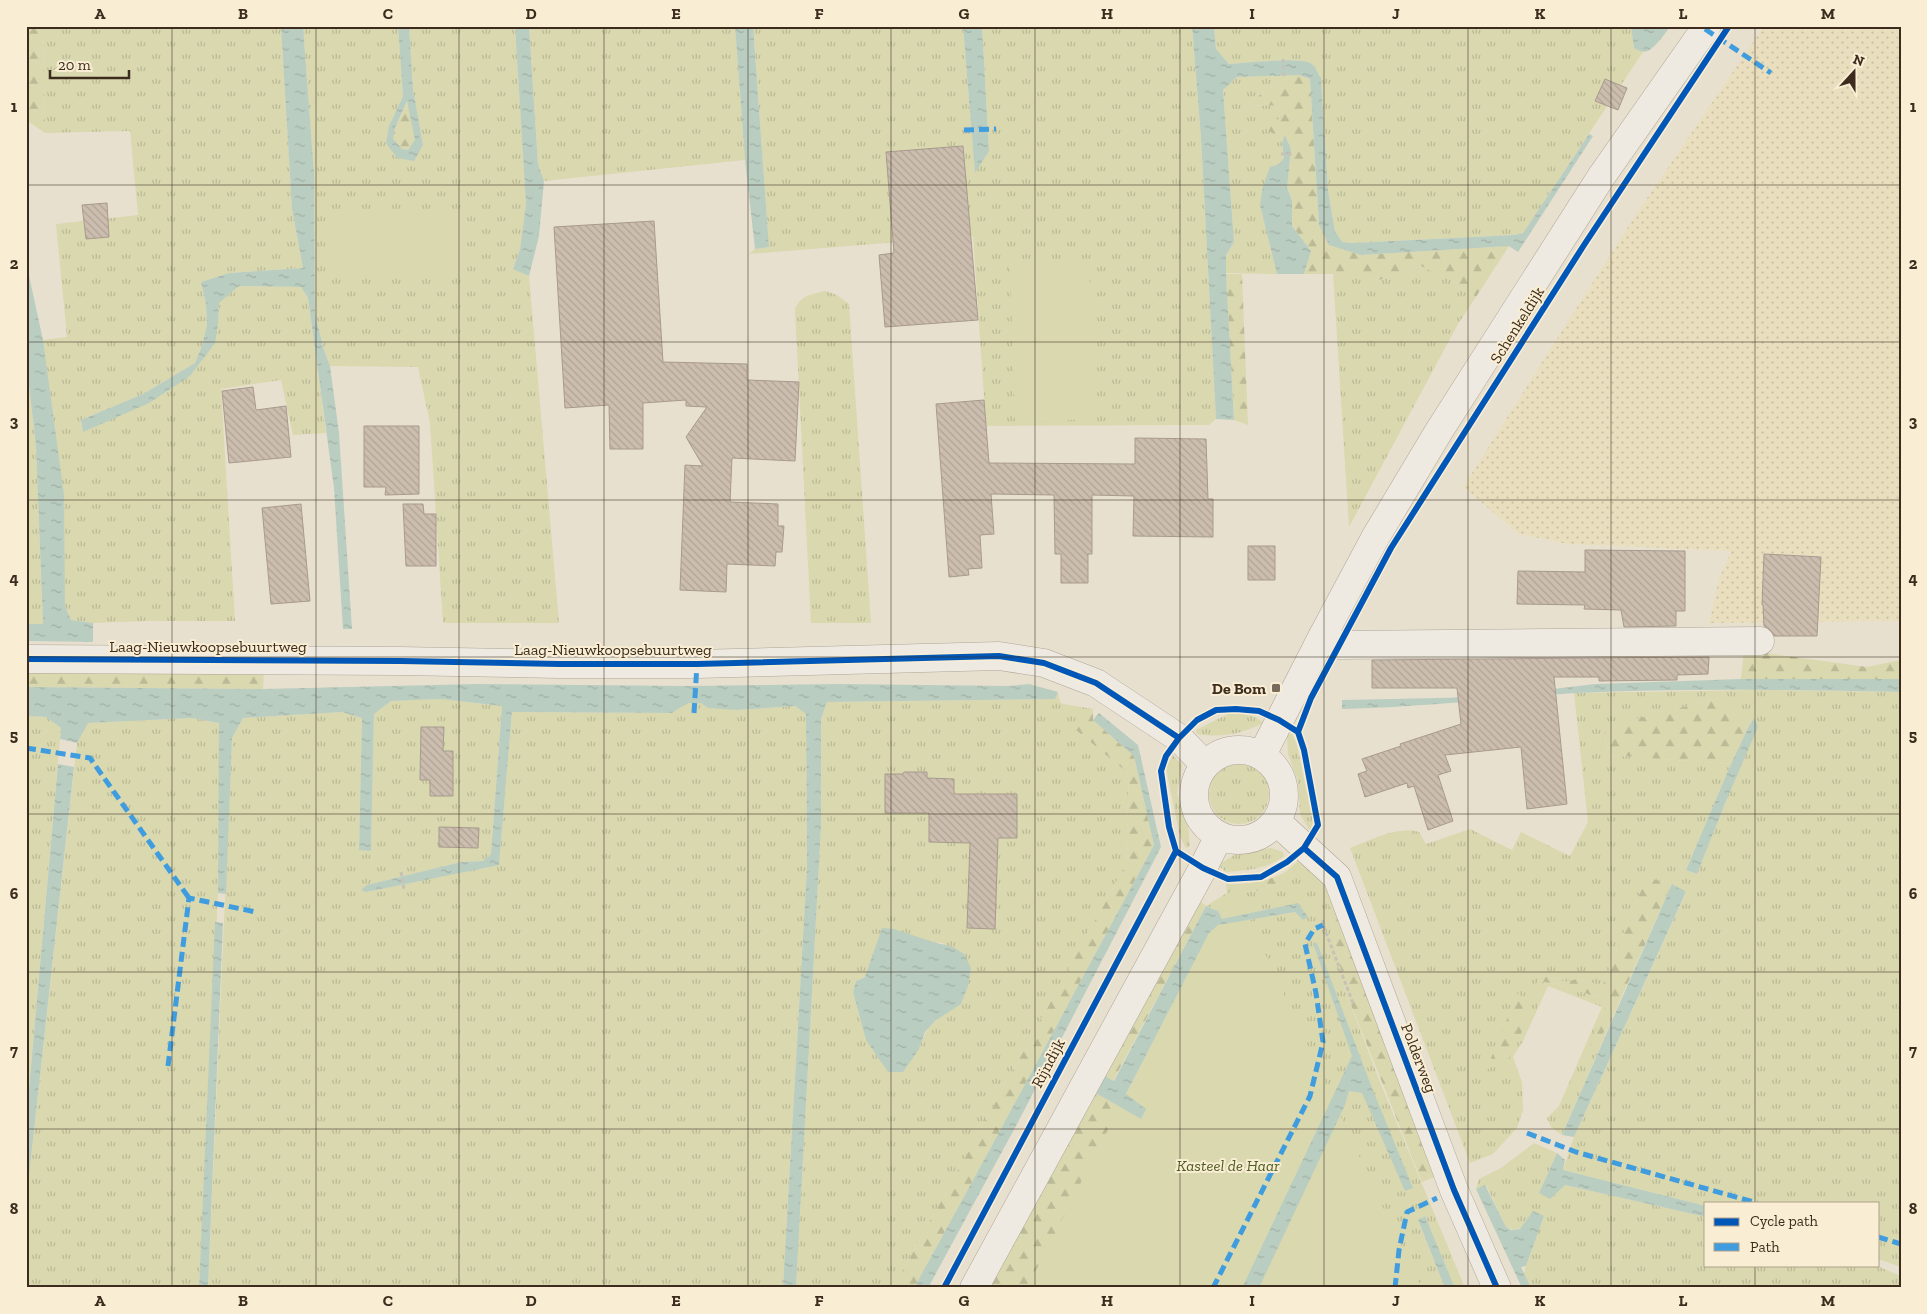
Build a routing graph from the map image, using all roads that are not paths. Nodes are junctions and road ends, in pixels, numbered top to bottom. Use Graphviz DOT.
graph roads {
  1 [pos="1707,26"];
  2 [pos="1322,636"];
  3 [pos="1760,641"];
  4 [pos="26,659"];
  5 [pos="1262,755"];
  6 [pos="1205,765"];
  7 [pos="1277,822"];
  8 [pos="1219,836"];
  9 [pos="974,1288"];
  10 [pos="1498,1288"];
  1 -- 2 [label="street, Schenkeldijk"];
  2 -- 3 [label="street"];
  2 -- 5 [label="street"];
  4 -- 6 [label="street, Laag-Nieuwkoopsebuurtweg"];
  5 -- 6 [label="street"];
  5 -- 7 [label="street"];
  6 -- 8 [label="street"];
  7 -- 8 [label="street"];
  7 -- 10 [label="street, Polderweg"];
  8 -- 9 [label="street"];
}
